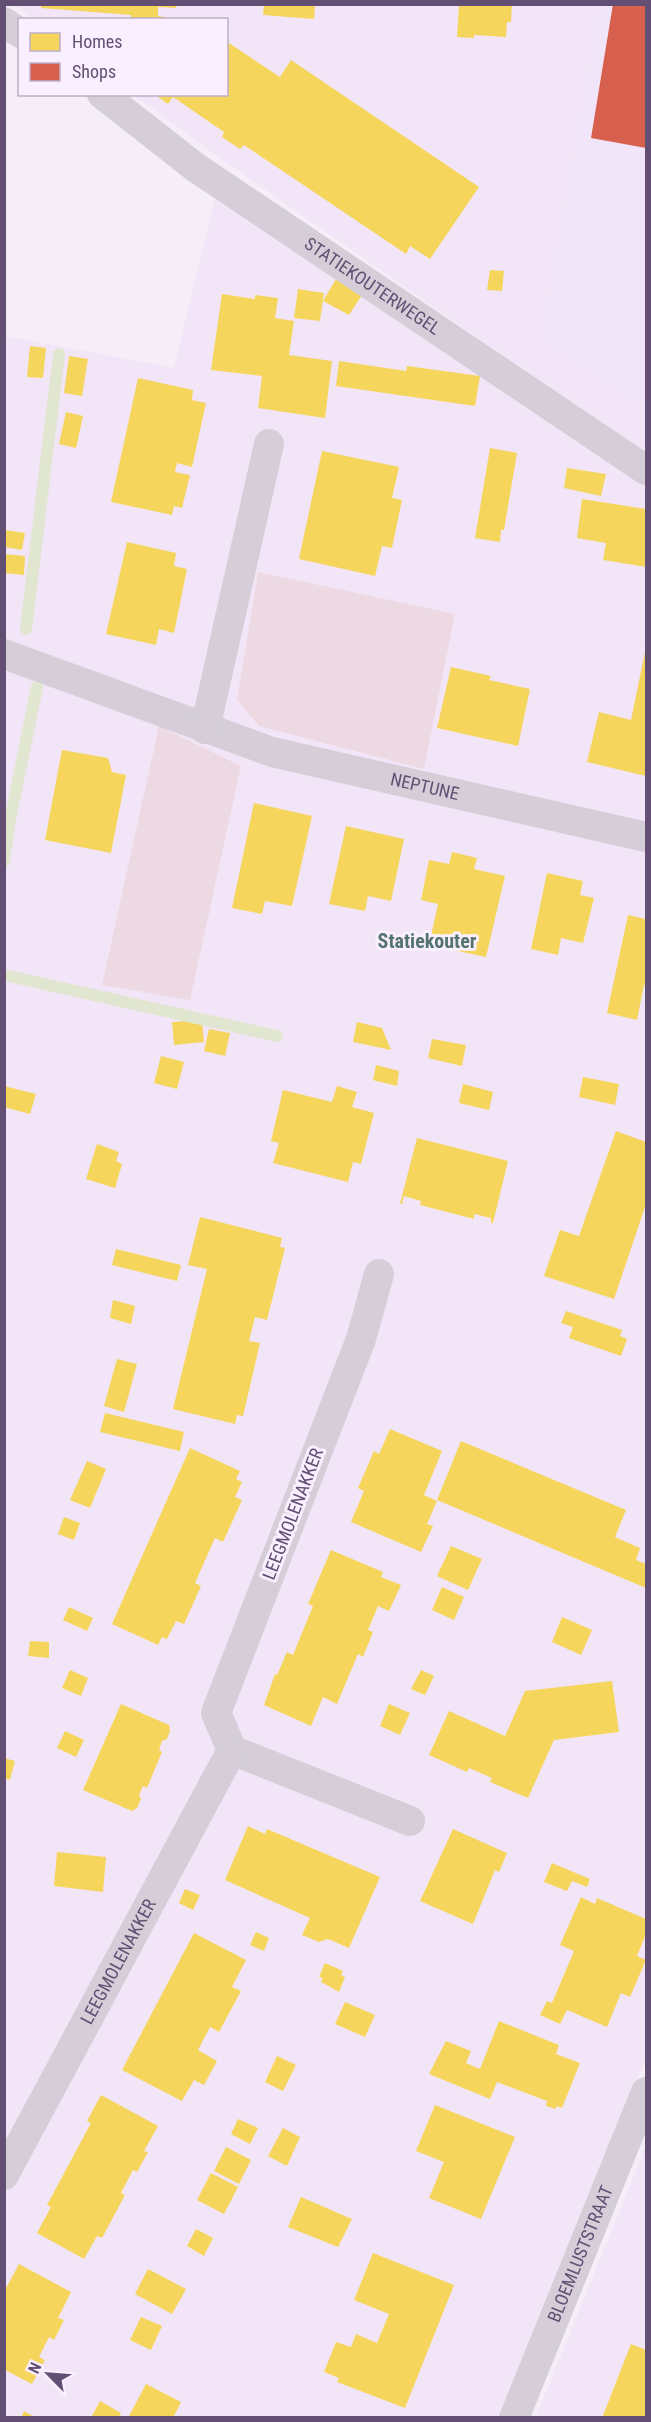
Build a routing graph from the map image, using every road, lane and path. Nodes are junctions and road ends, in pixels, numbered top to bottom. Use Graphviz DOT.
graph roads {
  1 [pos="4,22"];
  2 [pos="18,32"];
  3 [pos="105,96"];
  4 [pos="269,444"];
  5 [pos="646,470"];
  6 [pos="4,654"];
  7 [pos="205,729"];
  8 [pos="646,837"];
  9 [pos="379,1274"];
  10 [pos="232,1750"];
  11 [pos="410,1821"];
  12 [pos="646,2092"];
  13 [pos="4,2175"];
  14 [pos="514,2418"];
  1 -- 2 [label="street"];
  3 -- 5 [label="street, STATIEKOUTERWEGEL"];
  4 -- 7 [label="street"];
  6 -- 7 [label="street, NEPTUNE"];
  7 -- 8 [label="street, NEPTUNE"];
  9 -- 10 [label="street, LEEGMOLENAKKER"];
  10 -- 11 [label="street"];
  10 -- 13 [label="street, LEEGMOLENAKKER"];
  12 -- 14 [label="street, BLOEMLUSTSTRAAT"];
}
